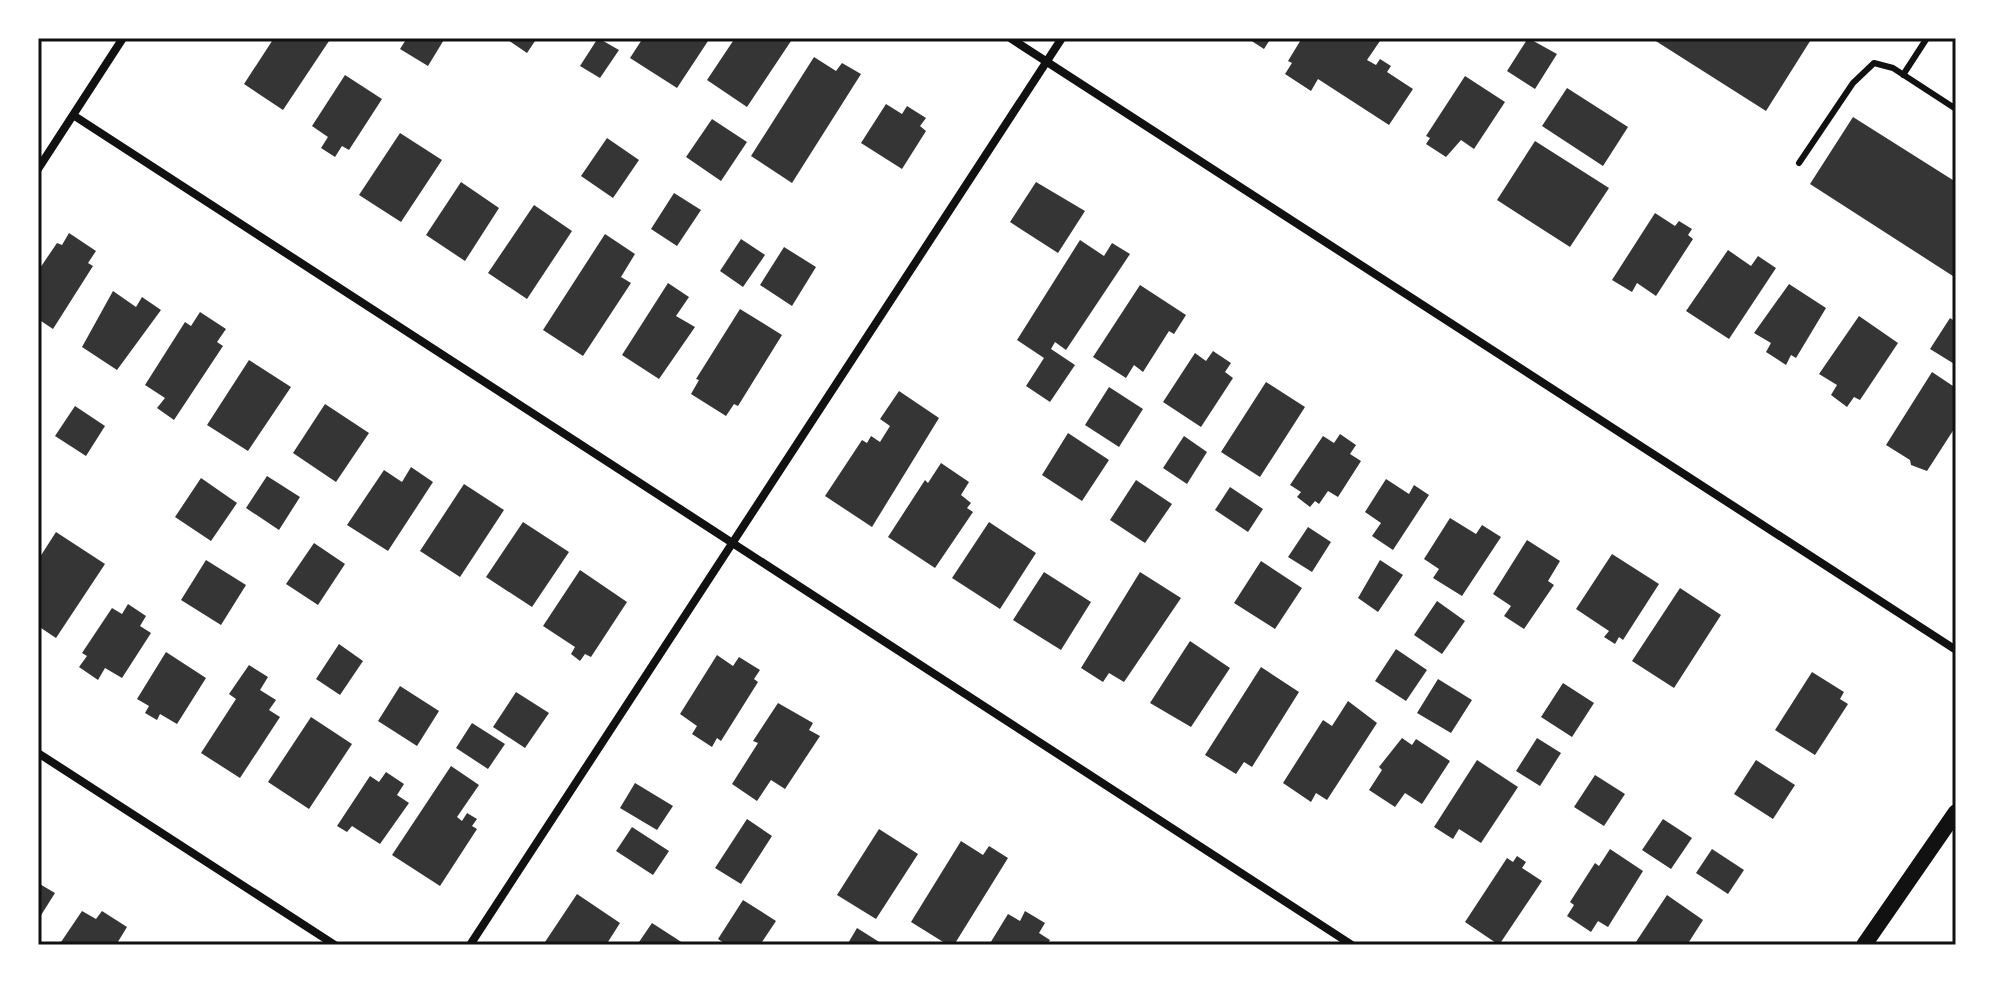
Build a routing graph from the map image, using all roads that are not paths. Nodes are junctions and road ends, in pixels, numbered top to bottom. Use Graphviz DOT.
graph roads {
  1 [pos="123,38"];
  2 [pos="1010,38"];
  3 [pos="1062,38"];
  4 [pos="1927,38"];
  5 [pos="1047,62"];
  6 [pos="1903,75"];
  7 [pos="1956,109"];
  8 [pos="73,115"];
  9 [pos="1799,163"];
  10 [pos="38,169"];
  11 [pos="733,541"];
  12 [pos="1956,650"];
  13 [pos="38,753"];
  14 [pos="1956,812"];
  15 [pos="335,945"];
  16 [pos="470,945"];
  17 [pos="1352,945"];
  18 [pos="1864,945"];
  1 -- 8 [label="street"];
  2 -- 5 [label="street"];
  3 -- 5 [label="street"];
  4 -- 6 [label="lane"];
  5 -- 11 [label="street"];
  5 -- 12 [label="street"];
  6 -- 7 [label="lane"];
  6 -- 9 [label="lane"];
  8 -- 10 [label="street"];
  8 -- 11 [label="street"];
  11 -- 16 [label="street"];
  11 -- 17 [label="street"];
  13 -- 15 [label="street"];
  14 -- 18 [label="main road"];
}
